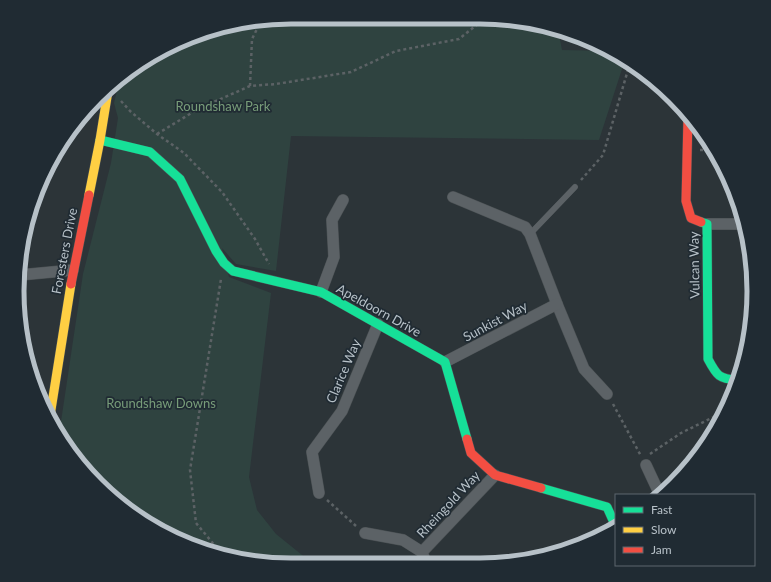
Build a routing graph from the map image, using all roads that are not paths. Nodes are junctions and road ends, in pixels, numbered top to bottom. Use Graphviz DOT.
graph roads {
  1 [pos="107,97"];
  2 [pos="688,123"];
  3 [pos="100,140"];
  4 [pos="575,187"];
  5 [pos="453,197"];
  6 [pos="343,200"];
  7 [pos="706,224"];
  8 [pos="738,224"];
  9 [pos="530,234"];
  10 [pos="73,270"];
  11 [pos="25,275"];
  12 [pos="321,292"];
  13 [pos="557,304"];
  14 [pos="378,324"];
  15 [pos="445,362"];
  16 [pos="732,380"];
  17 [pos="607,394"];
  18 [pos="51,408"];
  19 [pos="646,465"];
  20 [pos="495,475"];
  21 [pos="658,490"];
  22 [pos="320,493"];
  23 [pos="614,522"];
  24 [pos="365,533"];
  25 [pos="424,557"];
  1 -- 3 [label="street, Foresters Drive"];
  2 -- 7 [label="street, Vulcan Way"];
  3 -- 10 [label="street, Foresters Drive"];
  3 -- 12 [label="street, Apeldoorn Drive"];
  4 -- 9 [label="lane"];
  5 -- 9 [label="street"];
  6 -- 12 [label="street"];
  7 -- 8 [label="street"];
  7 -- 16 [label="street, Vulcan Way"];
  9 -- 13 [label="street"];
  10 -- 11 [label="street"];
  10 -- 18 [label="street, Foresters Drive"];
  12 -- 14 [label="street, Apeldoorn Drive"];
  13 -- 15 [label="street, Sunkist Way"];
  13 -- 17 [label="street"];
  14 -- 15 [label="street, Apeldoorn Drive"];
  14 -- 22 [label="street, Clarice Way"];
  15 -- 20 [label="street"];
  19 -- 21 [label="street"];
  20 -- 23 [label="street"];
  20 -- 25 [label="street, Rheingold Way"];
  24 -- 25 [label="street, Rheingold Way"];
}
